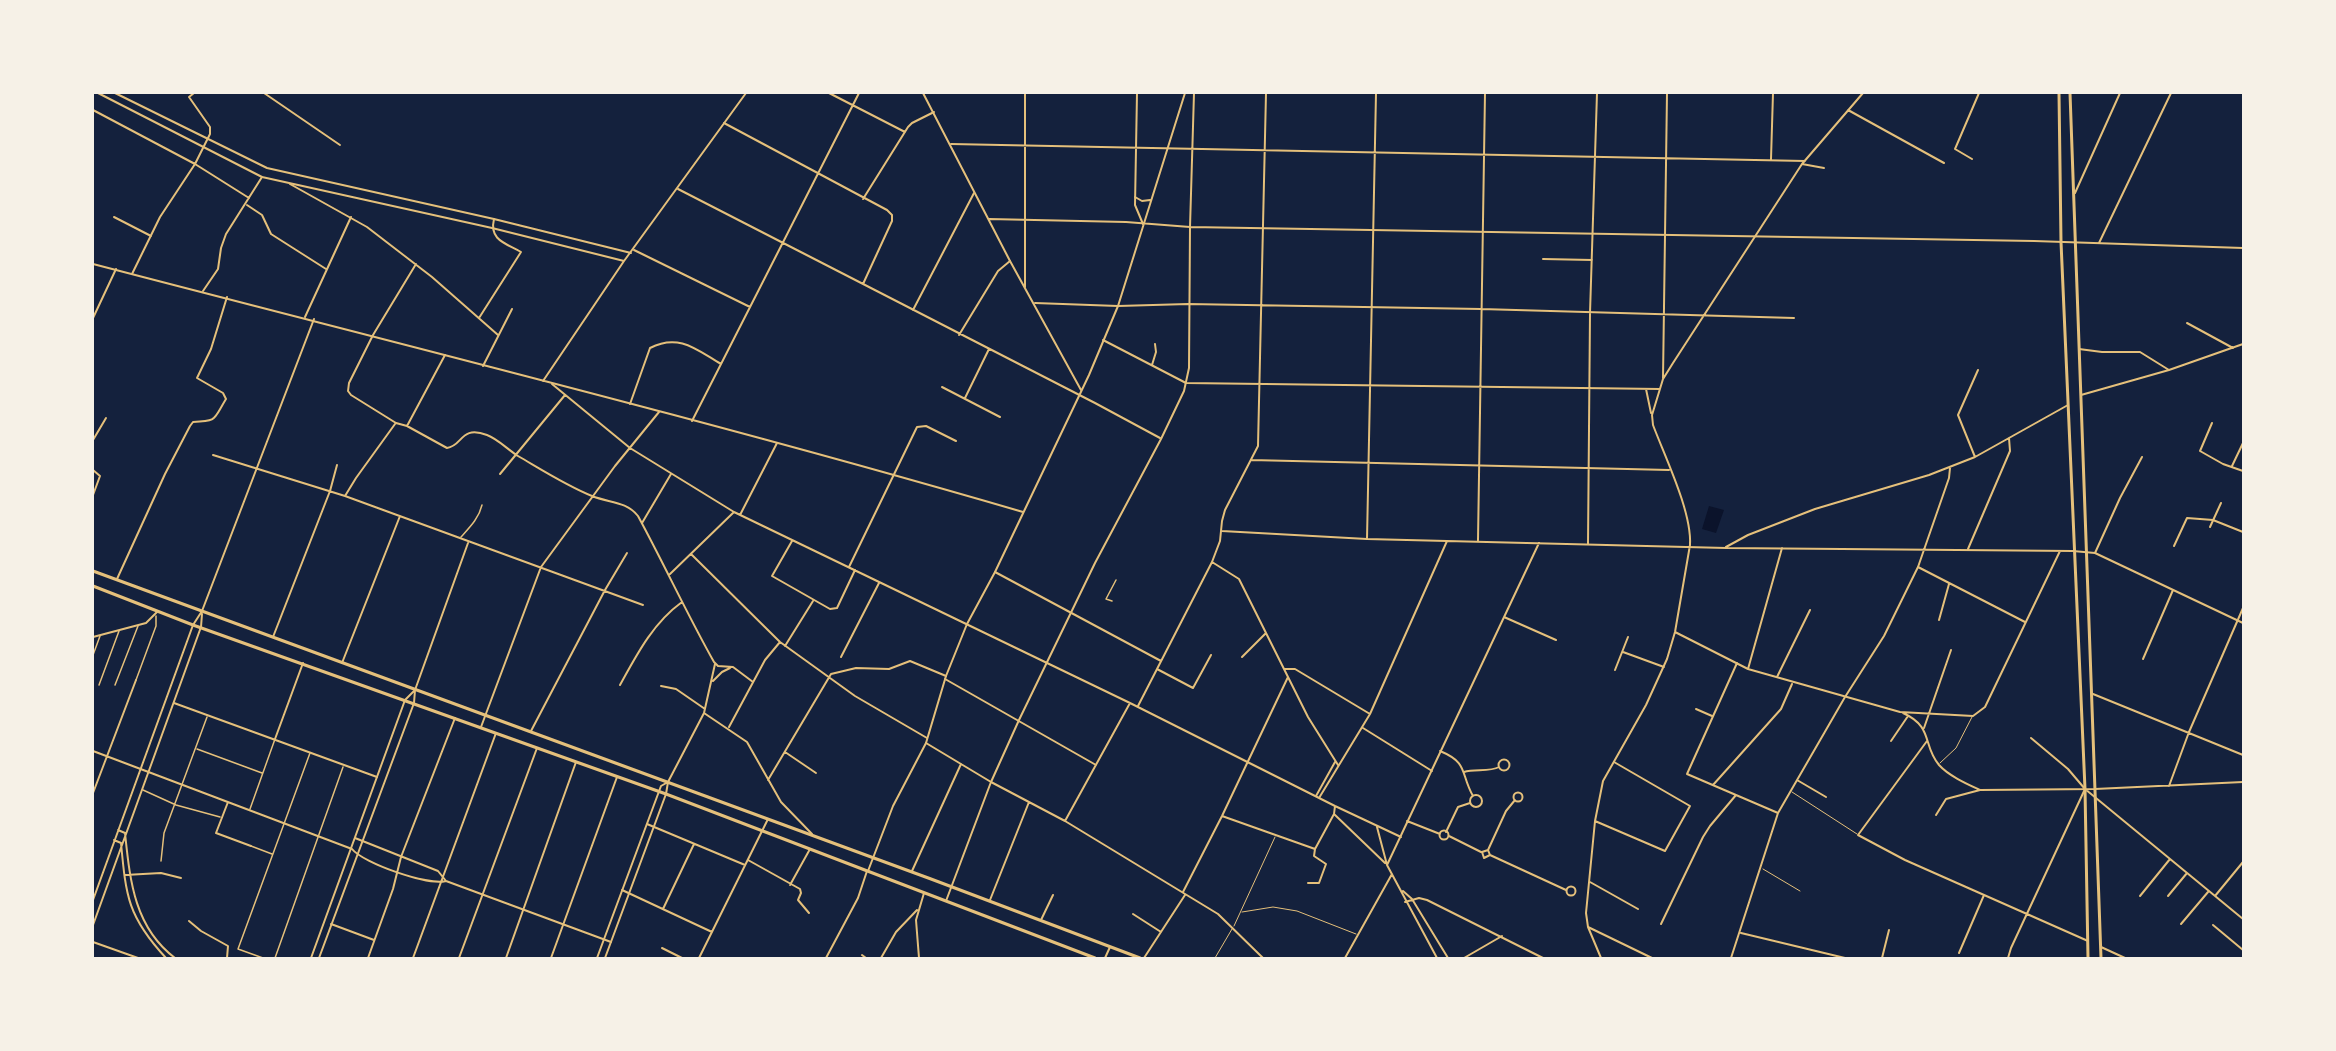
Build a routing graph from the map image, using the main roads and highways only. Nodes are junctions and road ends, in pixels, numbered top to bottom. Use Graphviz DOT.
graph roads {
  1 [pos="2059,93"];
  2 [pos="2070,93"];
  3 [pos="93,571"];
  4 [pos="93,586"];
  5 [pos="1095,958"];
  6 [pos="1142,958"];
  7 [pos="2088,958"];
  8 [pos="2101,958"];
  1 -- 7 [label="main road"];
  2 -- 8 [label="main road"];
  3 -- 6 [label="main road"];
  4 -- 5 [label="main road"];
}
